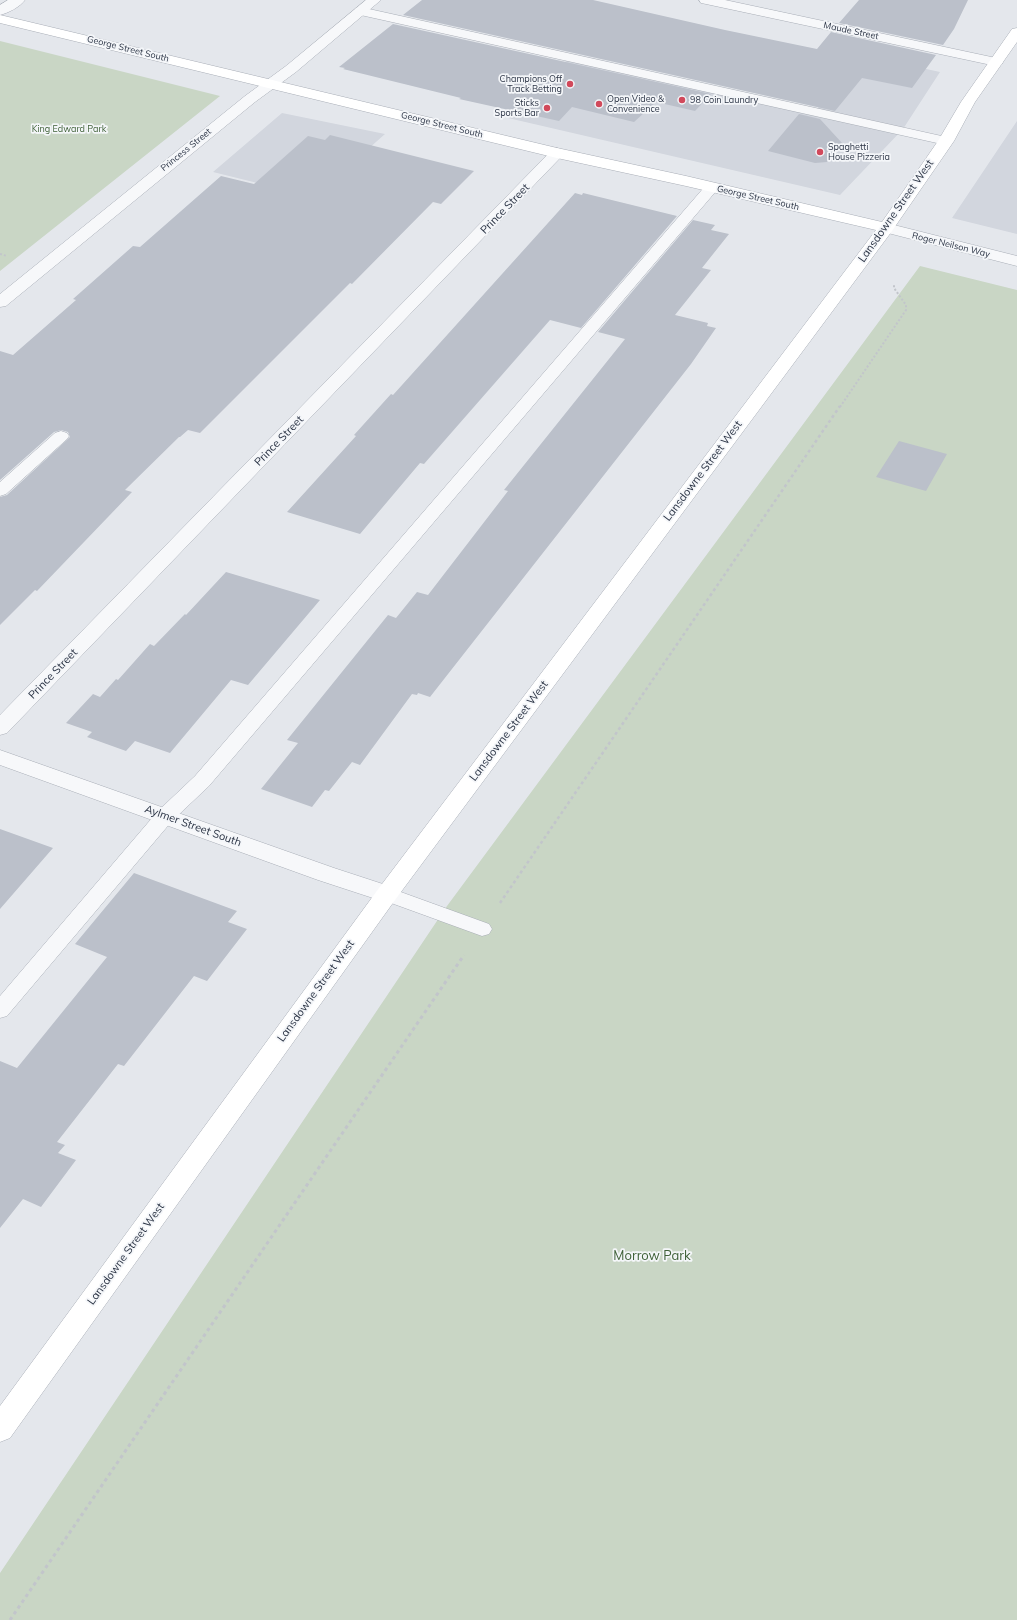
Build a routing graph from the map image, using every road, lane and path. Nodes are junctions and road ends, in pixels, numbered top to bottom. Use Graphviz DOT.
graph roads {
  1 [pos="18,0"];
  2 [pos="374,0"];
  3 [pos="706,0"];
  4 [pos="0,11"];
  5 [pos="360,11"];
  6 [pos="0,18"];
  7 [pos="1017,32"];
  8 [pos="996,62"];
  9 [pos="270,84"];
  10 [pos="946,141"];
  11 [pos="558,153"];
  12 [pos="712,187"];
  13 [pos="886,228"];
  14 [pos="1017,261"];
  15 [pos="0,302"];
  16 [pos="61,436"];
  17 [pos="0,491"];
  18 [pos="0,728"];
  19 [pos="0,757"];
  20 [pos="165,816"];
  21 [pos="387,894"];
  22 [pos="482,929"];
  23 [pos="0,1010"];
  24 [pos="0,1429"];
  1 -- 4 [label="street"];
  2 -- 5 [label="street, Princess Street"];
  3 -- 8 [label="street, Maude Street"];
  5 -- 9 [label="street, Princess Street"];
  5 -- 10 [label="lane"];
  6 -- 9 [label="main road, George Street South"];
  7 -- 8 [label="main road, Lansdowne Street West"];
  8 -- 10 [label="main road, Lansdowne Street West"];
  9 -- 11 [label="main road, George Street South"];
  9 -- 15 [label="street, Princess Street"];
  10 -- 13 [label="main road, Lansdowne Street West"];
  11 -- 12 [label="main road, George Street South"];
  11 -- 18 [label="street, Prince Street"];
  12 -- 13 [label="main road, George Street South"];
  12 -- 20 [label="lane"];
  13 -- 14 [label="street, Roger Neilson Way"];
  13 -- 21 [label="main road, Lansdowne Street West"];
  16 -- 17 [label="lane"];
  19 -- 20 [label="street, Aylmer Street South"];
  20 -- 21 [label="street, Aylmer Street South"];
  20 -- 23 [label="lane"];
  21 -- 22 [label="lane"];
  21 -- 24 [label="main road, Lansdowne Street West"];
}
